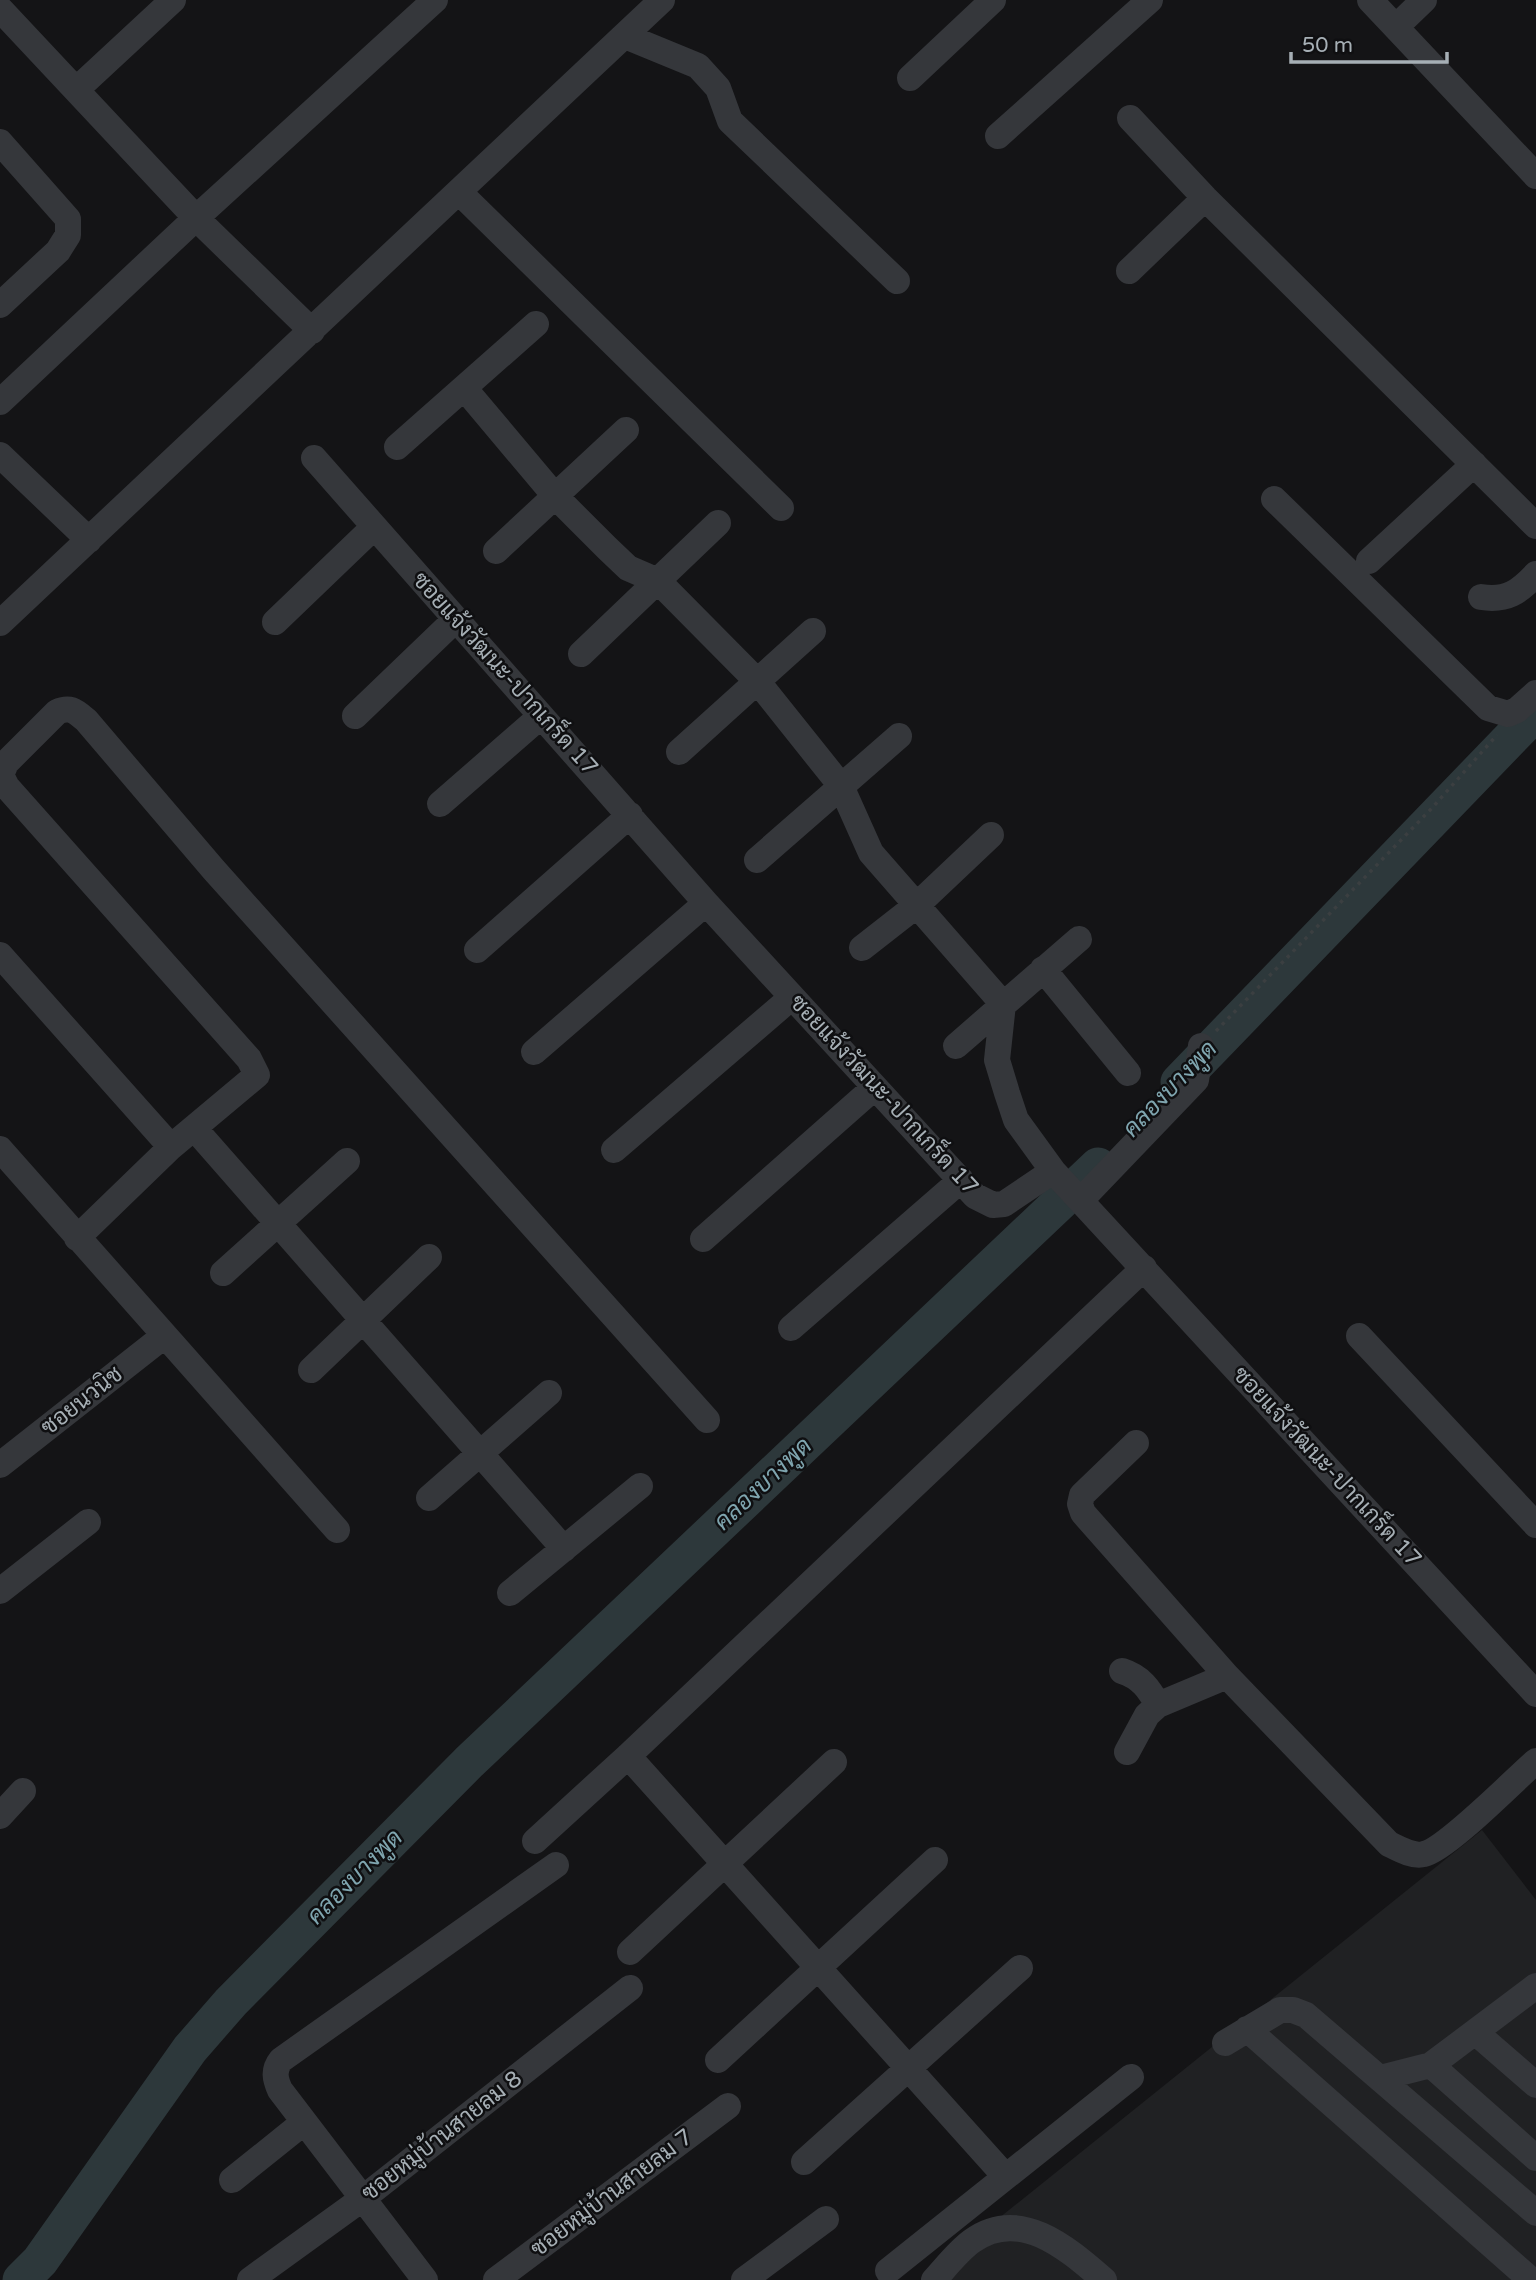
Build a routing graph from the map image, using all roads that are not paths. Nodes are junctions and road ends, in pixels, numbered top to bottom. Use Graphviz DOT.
graph roads {
  1 [pos="173,0"];
  2 [pos="435,0"];
  3 [pos="662,0"];
  4 [pos="993,0"];
  5 [pos="1150,0"];
  6 [pos="1370,0"];
  7 [pos="1424,0"];
  8 [pos="1,11"];
  9 [pos="1396,27"];
  10 [pos="625,36"];
  11 [pos="910,78"];
  12 [pos="76,89"];
  13 [pos="1130,118"];
  14 [pos="998,136"];
  15 [pos="0,142"];
  16 [pos="1536,176"];
  17 [pos="459,192"];
  18 [pos="1205,198"];
  19 [pos="196,218"];
  20 [pos="1129,271"];
  21 [pos="897,281"];
  22 [pos="0,305"];
  23 [pos="536,324"];
  24 [pos="312,331"];
  25 [pos="465,389"];
  26 [pos="0,402"];
  27 [pos="626,430"];
  28 [pos="397,447"];
  29 [pos="0,456"];
  30 [pos="314,458"];
  31 [pos="1474,464"];
  32 [pos="555,496"];
  33 [pos="1274,499"];
  34 [pos="781,508"];
  35 [pos="718,523"];
  36 [pos="1536,526"];
  37 [pos="374,527"];
  38 [pos="89,540"];
  39 [pos="496,551"];
  40 [pos="1369,561"];
  41 [pos="1536,574"];
  42 [pos="659,580"];
  43 [pos="1482,597"];
  44 [pos="456,619"];
  45 [pos="275,622"];
  46 [pos="0,623"];
  47 [pos="813,631"];
  48 [pos="581,654"];
  49 [pos="758,681"];
  50 [pos="1536,692"];
  51 [pos="355,716"];
  52 [pos="541,716"];
  53 [pos="899,736"];
  54 [pos="679,752"];
  55 [pos="841,786"];
  56 [pos="440,804"];
  57 [pos="630,815"];
  58 [pos="991,835"];
  59 [pos="757,860"];
  60 [pos="706,903"];
  61 [pos="917,905"];
  62 [pos="1079,939"];
  63 [pos="862,948"];
  64 [pos="477,950"];
  65 [pos="0,955"];
  66 [pos="1043,969"];
  67 [pos="792,997"];
  68 [pos="1003,1004"];
  69 [pos="956,1046"];
  70 [pos="1201,1046"];
  71 [pos="534,1052"];
  72 [pos="1128,1073"];
  73 [pos="875,1087"];
  74 [pos="195,1129"];
  75 [pos="171,1147"];
  76 [pos="0,1149"];
  77 [pos="614,1150"];
  78 [pos="347,1161"];
  79 [pos="961,1180"];
  80 [pos="1070,1188"];
  81 [pos="279,1224"];
  82 [pos="77,1238"];
  83 [pos="703,1239"];
  84 [pos="429,1257"];
  85 [pos="1144,1268"];
  86 [pos="223,1273"];
  87 [pos="364,1321"];
  88 [pos="791,1328"];
  89 [pos="164,1336"];
  90 [pos="1359,1336"];
  91 [pos="311,1370"];
  92 [pos="549,1393"];
  93 [pos="707,1420"];
  94 [pos="1136,1443"];
  95 [pos="480,1454"];
  96 [pos="4,1455"];
  97 [pos="640,1486"];
  98 [pos="429,1499"];
  99 [pos="88,1522"];
  100 [pos="1536,1525"];
  101 [pos="337,1530"];
  102 [pos="564,1549"];
  103 [pos="0,1591"];
  104 [pos="510,1593"];
  105 [pos="1122,1671"];
  106 [pos="1227,1676"];
  107 [pos="1536,1694"];
  108 [pos="1158,1705"];
  109 [pos="1127,1752"];
  110 [pos="628,1756"];
  111 [pos="1536,1761"];
  112 [pos="834,1762"];
  113 [pos="23,1791"];
  114 [pos="0,1816"];
  115 [pos="535,1841"];
  116 [pos="934,1860"];
  117 [pos="725,1863"];
  118 [pos="556,1866"];
  119 [pos="629,1952"];
  120 [pos="819,1967"];
  121 [pos="1020,1968"];
  122 [pos="630,1988"];
  123 [pos="1530,2001"];
  124 [pos="1475,2032"];
  125 [pos="718,2060"];
  126 [pos="1431,2065"];
  127 [pos="909,2068"];
  128 [pos="1131,2077"];
  129 [pos="1380,2078"];
  130 [pos="1536,2085"];
  131 [pos="728,2106"];
  132 [pos="303,2123"];
  133 [pos="1536,2158"];
  134 [pos="804,2162"];
  135 [pos="1005,2176"];
  136 [pos="232,2179"];
  137 [pos="362,2199"];
  138 [pos="1536,2213"];
  139 [pos="826,2219"];
  140 [pos="888,2271"];
  141 [pos="250,2280"];
  142 [pos="425,2280"];
  143 [pos="496,2280"];
  144 [pos="744,2280"];
  145 [pos="934,2280"];
  146 [pos="1104,2280"];
  147 [pos="1531,2280"];
  1 -- 12 [label="street"];
  2 -- 19 [label="street"];
  3 -- 10 [label="street"];
  4 -- 11 [label="street"];
  5 -- 14 [label="street"];
  6 -- 9 [label="street"];
  7 -- 9 [label="street"];
  8 -- 12 [label="street"];
  9 -- 16 [label="street"];
  10 -- 17 [label="street"];
  10 -- 21 [label="street"];
  12 -- 19 [label="street"];
  13 -- 18 [label="street"];
  15 -- 22 [label="street"];
  17 -- 24 [label="street"];
  17 -- 34 [label="street"];
  18 -- 20 [label="street"];
  18 -- 31 [label="street"];
  19 -- 24 [label="street"];
  19 -- 26 [label="street"];
  23 -- 25 [label="street"];
  24 -- 38 [label="street"];
  25 -- 28 [label="street"];
  25 -- 32 [label="street"];
  27 -- 32 [label="street"];
  29 -- 38 [label="street"];
  30 -- 37 [label="street, ซอยแจ้งวัฒนะ-ปากเกร็ด 17"];
  31 -- 36 [label="street"];
  31 -- 40 [label="street"];
  32 -- 39 [label="street"];
  32 -- 42 [label="street"];
  33 -- 50 [label="street"];
  35 -- 42 [label="street"];
  37 -- 44 [label="street, ซอยแจ้งวัฒนะ-ปากเกร็ด 17"];
  37 -- 45 [label="street"];
  38 -- 46 [label="street"];
  41 -- 43 [label="street"];
  42 -- 48 [label="street"];
  42 -- 49 [label="street"];
  44 -- 51 [label="street"];
  44 -- 52 [label="street, ซอยแจ้งวัฒนะ-ปากเกร็ด 17"];
  47 -- 49 [label="street"];
  49 -- 54 [label="street"];
  49 -- 55 [label="street"];
  52 -- 56 [label="street"];
  52 -- 57 [label="street, ซอยแจ้งวัฒนะ-ปากเกร็ด 17"];
  53 -- 55 [label="street"];
  55 -- 59 [label="street"];
  55 -- 61 [label="street"];
  57 -- 60 [label="street, ซอยแจ้งวัฒนะ-ปากเกร็ด 17"];
  57 -- 64 [label="street"];
  58 -- 61 [label="street"];
  60 -- 67 [label="street, ซอยแจ้งวัฒนะ-ปากเกร็ด 17"];
  60 -- 71 [label="street"];
  61 -- 63 [label="street"];
  61 -- 68 [label="street"];
  62 -- 66 [label="street"];
  65 -- 75 [label="street"];
  66 -- 68 [label="street"];
  66 -- 72 [label="street"];
  67 -- 73 [label="street, ซอยแจ้งวัฒนะ-ปากเกร็ด 17"];
  67 -- 77 [label="street"];
  68 -- 69 [label="street"];
  68 -- 80 [label="street"];
  70 -- 80 [label="street"];
  73 -- 79 [label="street, ซอยแจ้งวัฒนะ-ปากเกร็ด 17"];
  73 -- 83 [label="street"];
  74 -- 75 [label="street"];
  74 -- 81 [label="street"];
  74 -- 93 [label="street"];
  75 -- 82 [label="street"];
  76 -- 82 [label="street"];
  78 -- 81 [label="street"];
  79 -- 80 [label="street, ซอยแจ้งวัฒนะ-ปากเกร็ด 17"];
  79 -- 88 [label="street"];
  80 -- 85 [label="street, ซอยแจ้งวัฒนะ-ปากเกร็ด 17"];
  81 -- 86 [label="street"];
  81 -- 87 [label="street"];
  82 -- 89 [label="street"];
  84 -- 87 [label="street"];
  85 -- 107 [label="street, ซอยแจ้งวัฒนะ-ปากเกร็ด 17"];
  85 -- 110 [label="street"];
  87 -- 91 [label="street"];
  87 -- 95 [label="street"];
  89 -- 96 [label="street, ซอยนวนิช"];
  89 -- 101 [label="street"];
  90 -- 100 [label="street"];
  92 -- 95 [label="street"];
  94 -- 106 [label="street"];
  95 -- 98 [label="street"];
  95 -- 102 [label="street"];
  97 -- 102 [label="street"];
  99 -- 103 [label="street"];
  102 -- 104 [label="street"];
  105 -- 108 [label="street"];
  106 -- 108 [label="street"];
  106 -- 111 [label="street"];
  108 -- 109 [label="street"];
  110 -- 115 [label="street"];
  110 -- 117 [label="street"];
  112 -- 117 [label="street"];
  113 -- 114 [label="street"];
  116 -- 120 [label="street"];
  117 -- 119 [label="street"];
  117 -- 120 [label="street"];
  118 -- 132 [label="street"];
  120 -- 125 [label="street"];
  120 -- 127 [label="street"];
  121 -- 127 [label="street"];
  122 -- 137 [label="street, ซอยหมู่บ้านสายลม 8"];
  123 -- 124 [label="street"];
  124 -- 126 [label="street"];
  124 -- 130 [label="street"];
  126 -- 129 [label="street"];
  126 -- 133 [label="street"];
  127 -- 134 [label="street"];
  127 -- 135 [label="street"];
  128 -- 135 [label="street"];
  129 -- 138 [label="street"];
  129 -- 147 [label="street"];
  131 -- 143 [label="street, ซอยหมู่บ้านสายลม 7"];
  132 -- 136 [label="street"];
  132 -- 137 [label="street"];
  135 -- 140 [label="street"];
  137 -- 141 [label="street, ซอยหมู่บ้านสายลม 8"];
  137 -- 142 [label="street"];
  139 -- 144 [label="street"];
  145 -- 146 [label="street"];
}
